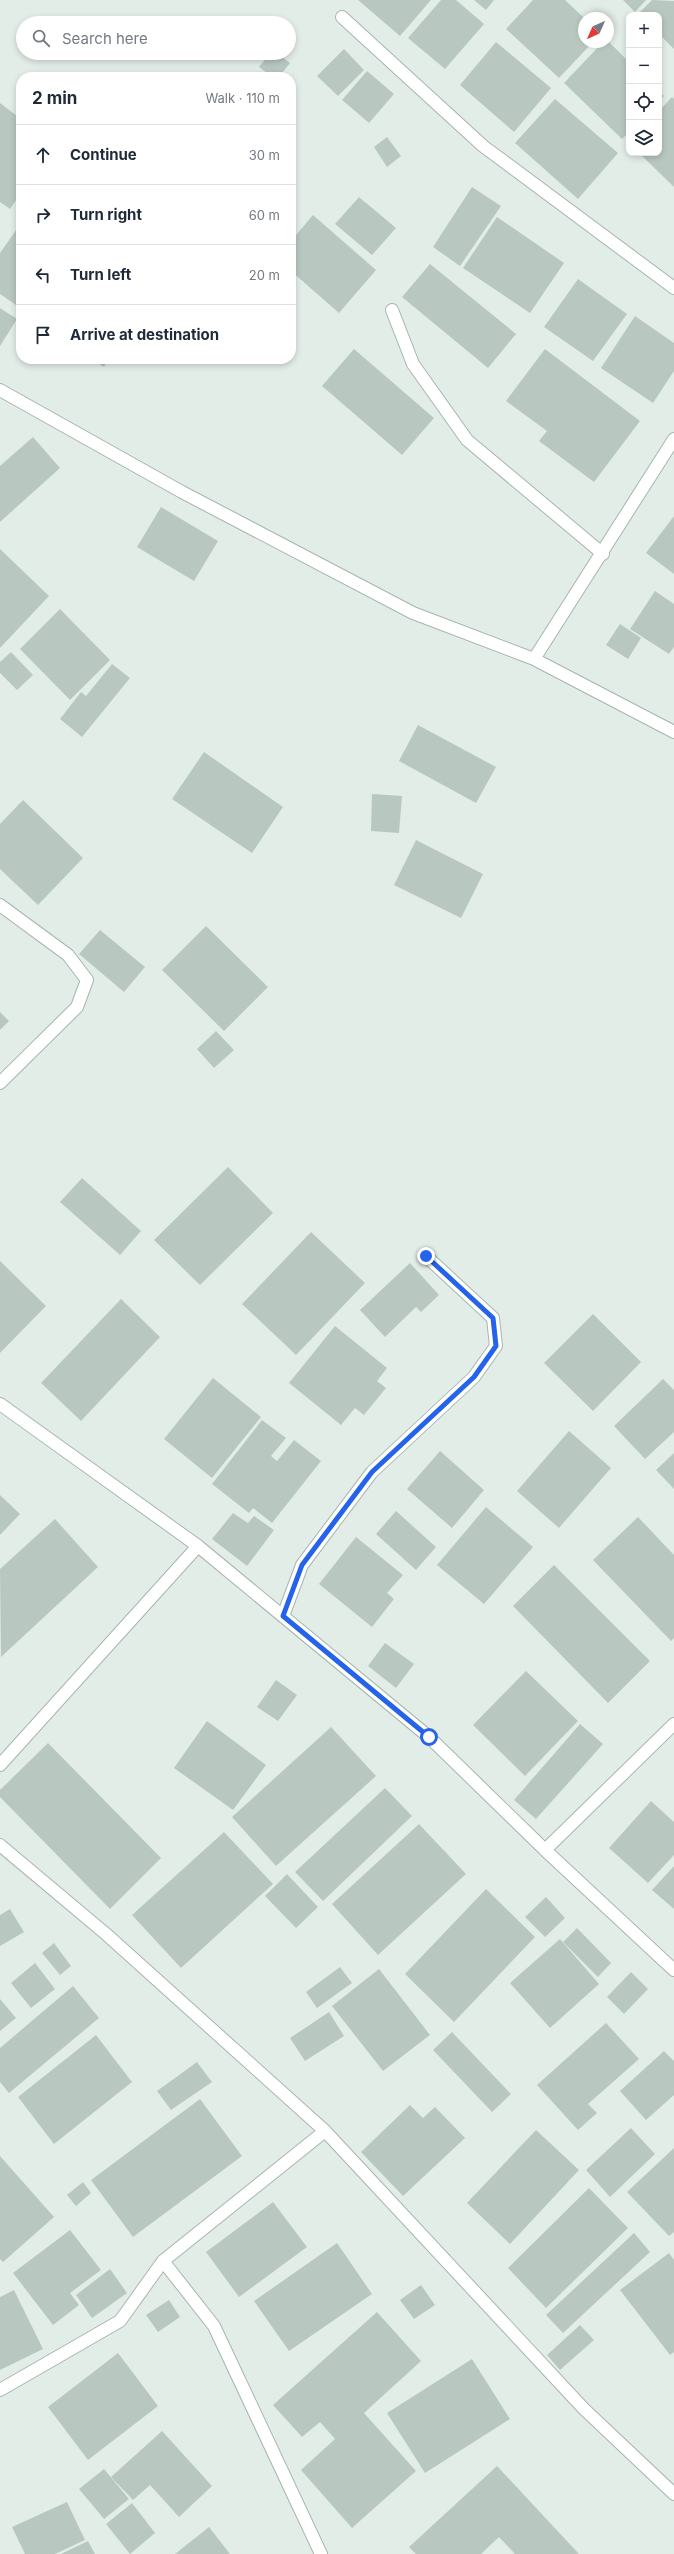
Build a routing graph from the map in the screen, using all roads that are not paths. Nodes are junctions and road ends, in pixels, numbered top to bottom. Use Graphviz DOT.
graph roads {
  1 [pos="342,17"];
  2 [pos="674,288"];
  3 [pos="392,310"];
  4 [pos="0,390"];
  5 [pos="674,439"];
  6 [pos="603,554"];
  7 [pos="534,659"];
  8 [pos="674,732"];
  9 [pos="0,905"];
  10 [pos="0,1083"];
  11 [pos="426,1256"];
  12 [pos="0,1404"];
  13 [pos="198,1546"];
  14 [pos="283,1616"];
  15 [pos="674,1724"];
  16 [pos="0,1765"];
  17 [pos="0,1846"];
  18 [pos="545,1850"];
  19 [pos="674,1970"];
  20 [pos="325,2131"];
  21 [pos="163,2261"];
  22 [pos="0,2390"];
  23 [pos="674,2494"];
  24 [pos="321,2554"];
  1 -- 2 [label="street"];
  3 -- 6 [label="street"];
  4 -- 7 [label="street"];
  5 -- 6 [label="street"];
  6 -- 7 [label="street"];
  7 -- 8 [label="street"];
  9 -- 10 [label="street"];
  11 -- 14 [label="street"];
  12 -- 13 [label="street"];
  13 -- 14 [label="street"];
  13 -- 16 [label="street"];
  14 -- 18 [label="street"];
  15 -- 18 [label="street"];
  17 -- 20 [label="street"];
  18 -- 19 [label="street"];
  20 -- 21 [label="street"];
  20 -- 23 [label="street"];
  21 -- 22 [label="street"];
  21 -- 24 [label="street"];
}
